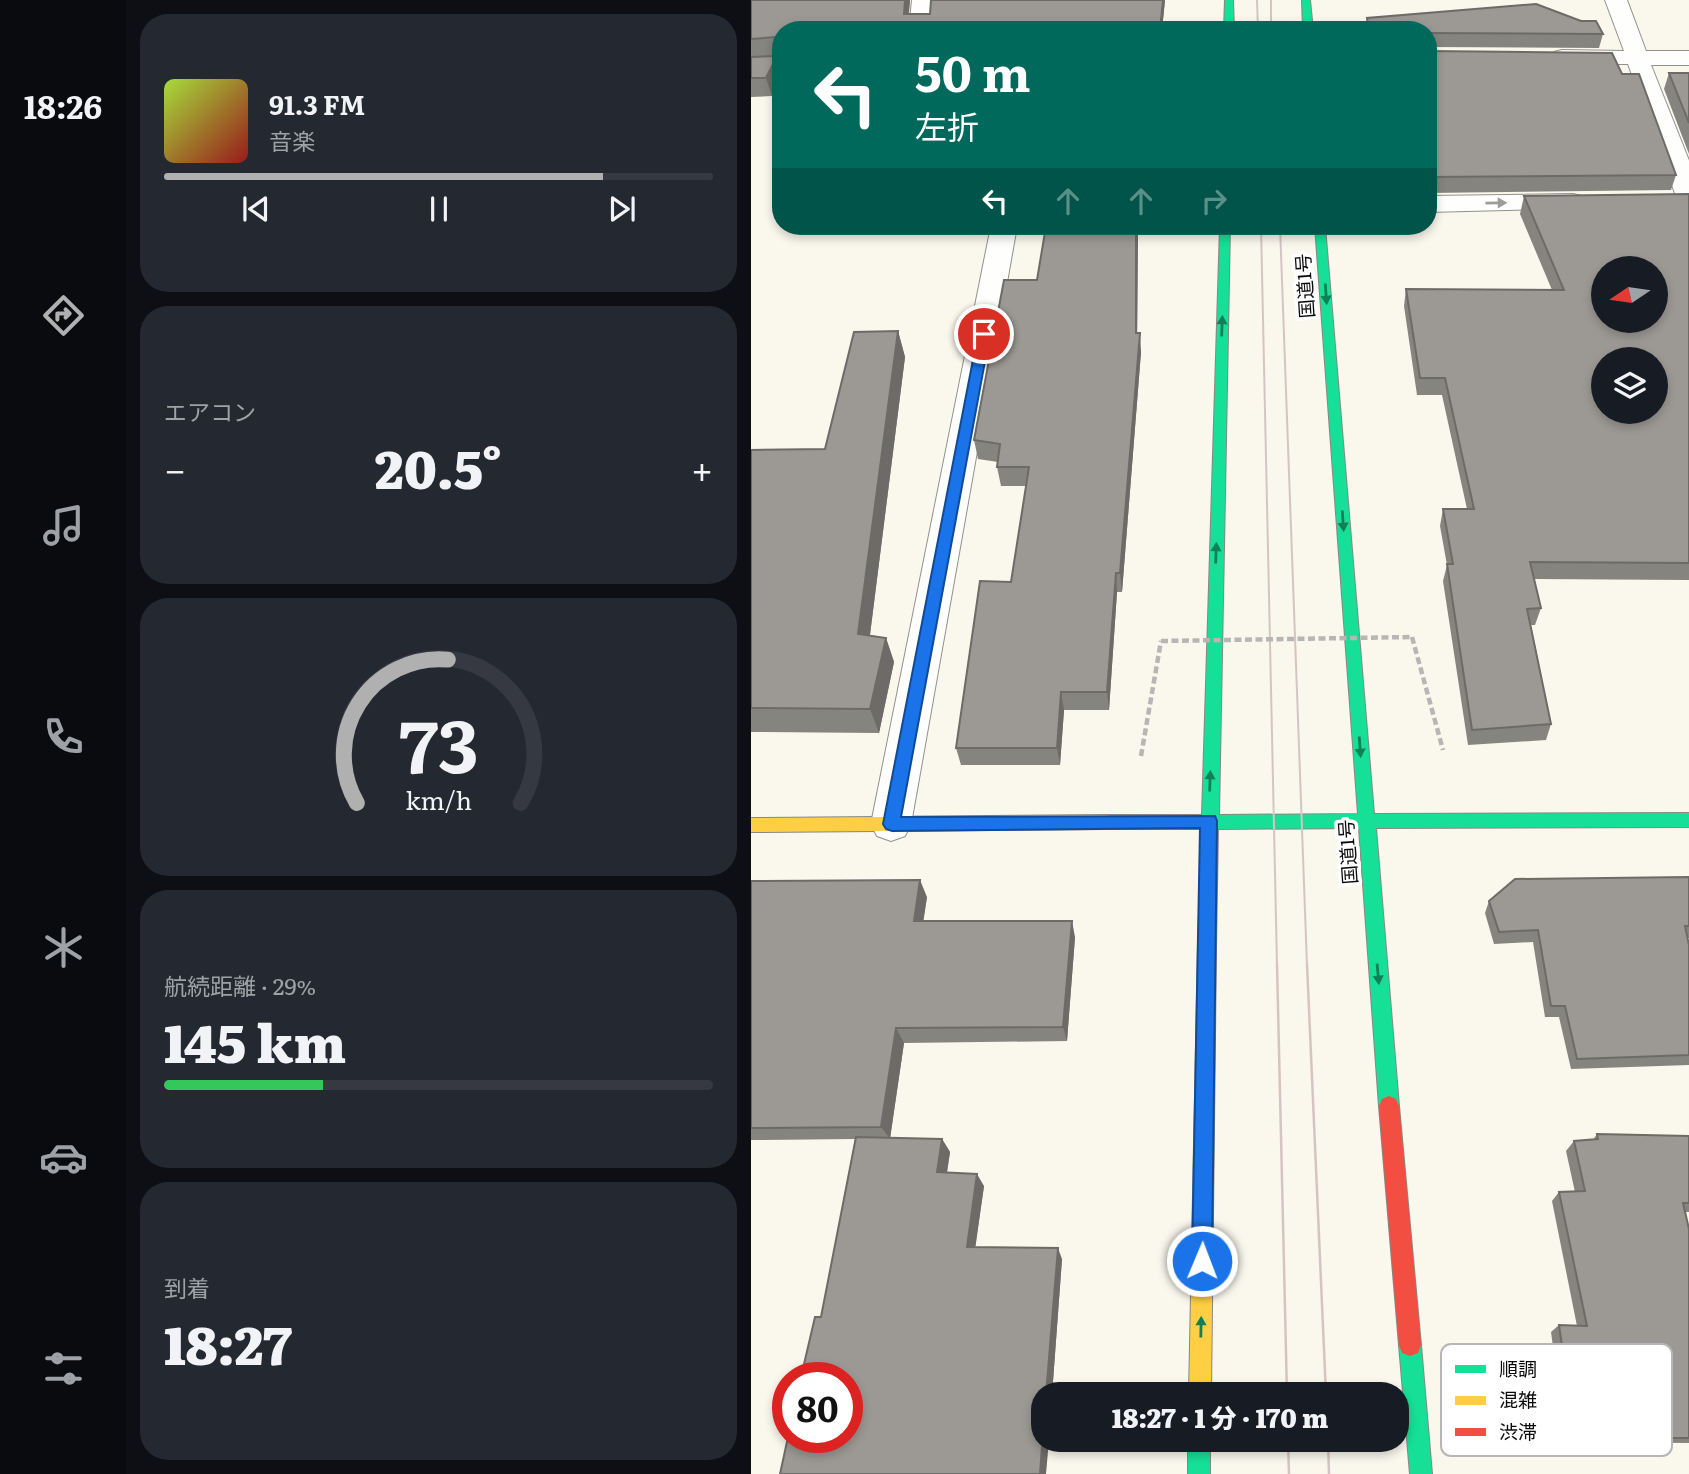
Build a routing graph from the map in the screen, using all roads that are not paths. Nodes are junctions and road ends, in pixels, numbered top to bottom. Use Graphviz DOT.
graph roads {
  1 [pos="923,0"];
  2 [pos="1229,0"];
  3 [pos="1306,0"];
  4 [pos="1616,0"];
  5 [pos="921,21"];
  6 [pos="1229,21"];
  7 [pos="1307,21"];
  8 [pos="1539,57"];
  9 [pos="1637,58"];
  10 [pos="1689,58"];
  11 [pos="1689,200"];
  12 [pos="1593,202"];
  13 [pos="1662,202"];
  14 [pos="1437,204"];
  15 [pos="1002,235"];
  16 [pos="1225,235"];
  17 [pos="1321,235"];
  18 [pos="1366,819"];
  19 [pos="1689,820"];
  20 [pos="1209,821"];
  21 [pos="892,824"];
  22 [pos="751,825"];
  23 [pos="1200,1382"];
  24 [pos="1199,1452"];
  25 [pos="1198,1474"];
  26 [pos="1421,1474"];
  1 -- 5 [label="street"];
  2 -- 6 [label="main road"];
  3 -- 7 [label="main road"];
  4 -- 9 [label="street"];
  8 -- 9 [label="street"];
  9 -- 10 [label="street"];
  9 -- 11 [label="street"];
  11 -- 13 [label="street"];
  14 -- 12 [label="street, one-way"];
  15 -- 21 [label="street"];
  20 -- 16 [label="main road, one-way"];
  17 -- 18 [label="main road, 国道1号, one-way"];
  18 -- 19 [label="main road"];
  18 -- 20 [label="main road"];
  18 -- 26 [label="main road, 国道1号, one-way"];
  20 -- 21 [label="main road"];
  23 -- 20 [label="main road, one-way"];
  21 -- 22 [label="main road"];
  24 -- 25 [label="main road"];
}
